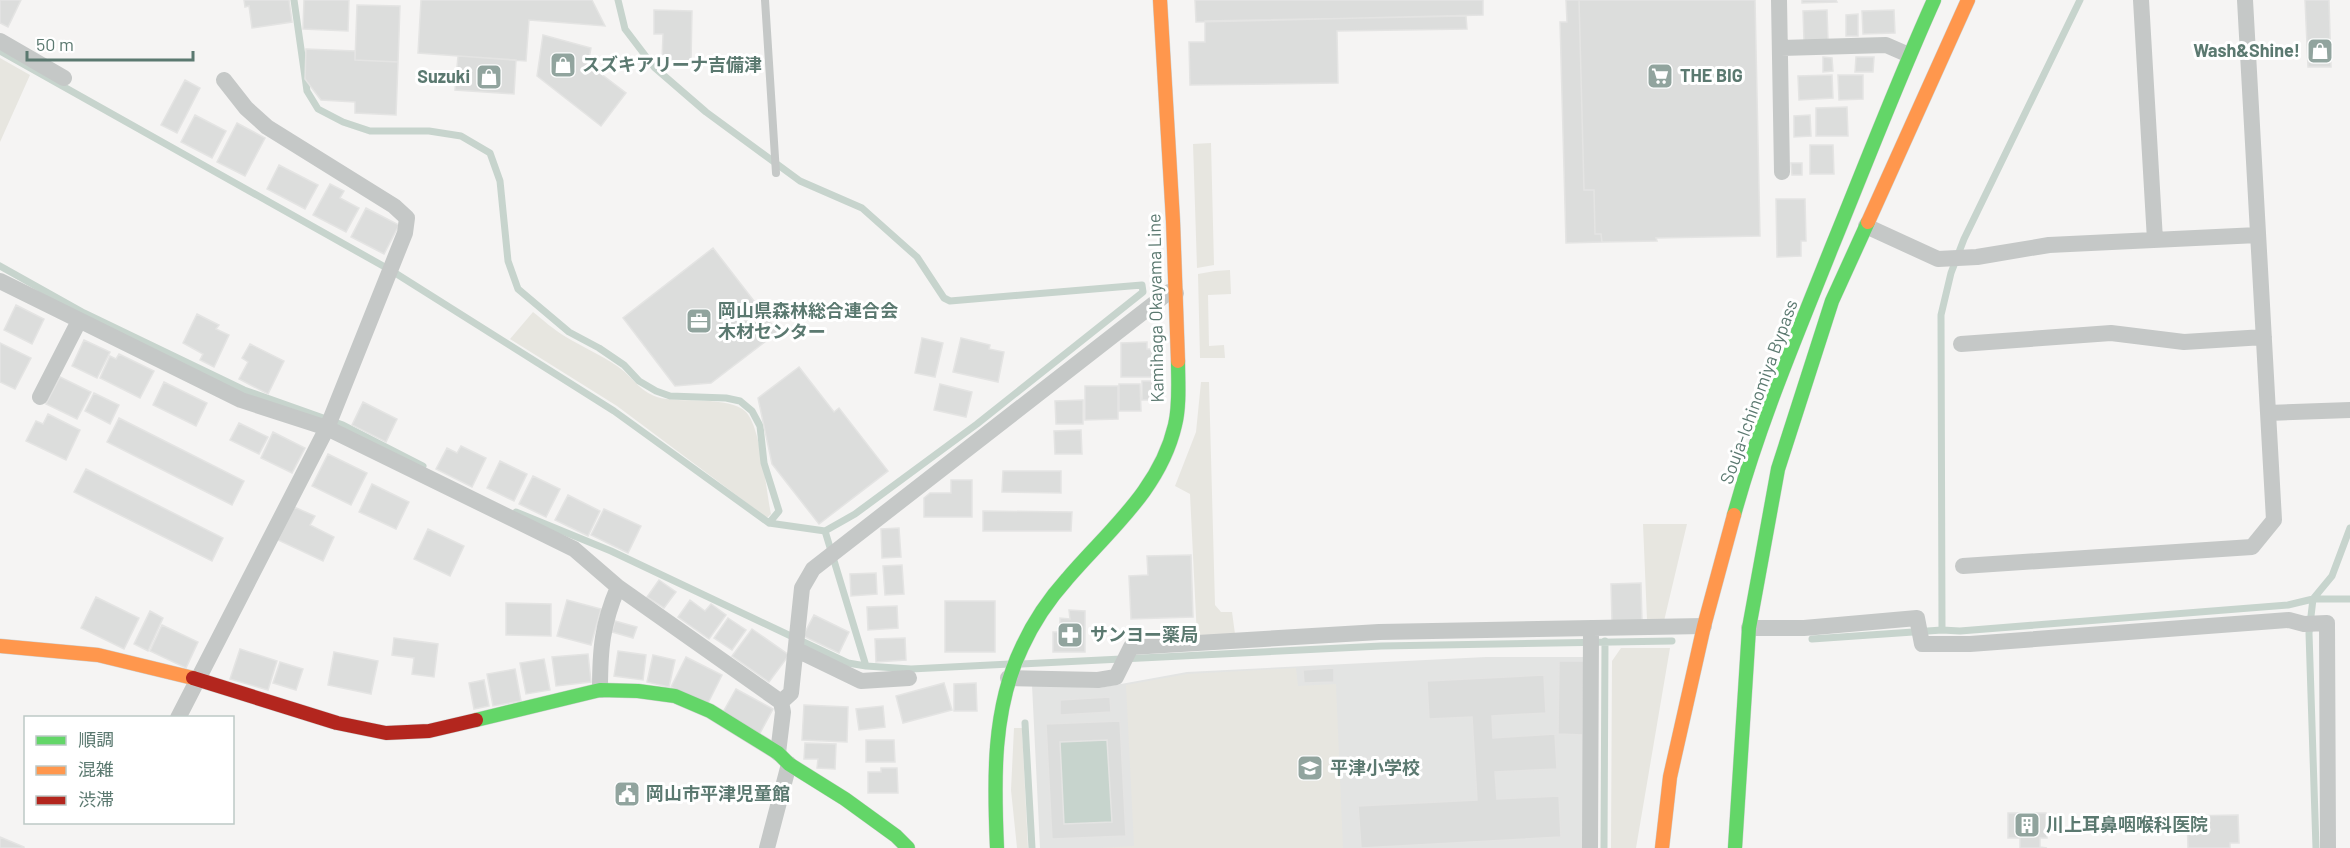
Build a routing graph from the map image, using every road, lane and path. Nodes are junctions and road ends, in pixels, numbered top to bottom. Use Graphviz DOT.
graph roads {
  1 [pos="765,0"];
  2 [pos="1160,0"];
  3 [pos="1779,0"];
  4 [pos="1934,0"];
  5 [pos="1968,0"];
  6 [pos="2141,0"];
  7 [pos="2245,0"];
  8 [pos="0,41"];
  9 [pos="1781,48"];
  10 [pos="1909,55"];
  11 [pos="64,78"];
  12 [pos="224,80"];
  13 [pos="1782,172"];
  14 [pos="776,173"];
  15 [pos="1866,226"];
  16 [pos="2258,235"];
  17 [pos="2155,240"];
  18 [pos="0,281"];
  19 [pos="1176,293"];
  20 [pos="79,321"];
  21 [pos="2264,337"];
  22 [pos="1961,344"];
  23 [pos="40,397"];
  24 [pos="2350,410"];
  25 [pos="2268,413"];
  26 [pos="329,423"];
  27 [pos="1964,566"];
  28 [pos="618,587"];
  29 [pos="1704,626"];
  30 [pos="1749,628"];
  31 [pos="1591,638"];
  32 [pos="798,643"];
  33 [pos="0,646"];
  34 [pos="1009,674"];
  35 [pos="909,678"];
  36 [pos="197,679"];
  37 [pos="600,690"];
  38 [pos="781,702"];
  39 [pos="178,716"];
  40 [pos="784,758"];
  41 [pos="767,848"];
  42 [pos="908,848"];
  43 [pos="997,848"];
  44 [pos="1590,848"];
  45 [pos="1662,848"];
  46 [pos="1735,848"];
  47 [pos="2328,848"];
  1 -- 14 [label="lane"];
  2 -- 19 [label="main road, Kamihaga Okayama Line"];
  3 -- 9 [label="street"];
  4 -- 10 [label="main road, Souja-Ichinomiya Bypass"];
  5 -- 15 [label="main road"];
  6 -- 17 [label="street"];
  7 -- 16 [label="street"];
  8 -- 11 [label="street"];
  9 -- 10 [label="street"];
  9 -- 13 [label="street"];
  10 -- 29 [label="main road, Souja-Ichinomiya Bypass"];
  12 -- 26 [label="street"];
  15 -- 17 [label="street"];
  15 -- 30 [label="main road"];
  16 -- 17 [label="street"];
  16 -- 21 [label="street"];
  18 -- 20 [label="street"];
  19 -- 32 [label="street"];
  19 -- 34 [label="main road, Kamihaga Okayama Line"];
  20 -- 23 [label="street"];
  20 -- 26 [label="street"];
  21 -- 22 [label="street"];
  21 -- 25 [label="street"];
  24 -- 25 [label="street"];
  25 -- 27 [label="street"];
  26 -- 28 [label="street"];
  26 -- 36 [label="street"];
  28 -- 37 [label="street"];
  28 -- 38 [label="street"];
  29 -- 31 [label="street"];
  29 -- 45 [label="main road, Souja-Ichinomiya Bypass"];
  30 -- 46 [label="main road"];
  30 -- 47 [label="street"];
  31 -- 34 [label="street"];
  31 -- 44 [label="street"];
  32 -- 35 [label="street"];
  32 -- 38 [label="street"];
  33 -- 36 [label="main road"];
  34 -- 43 [label="main road, Kamihaga Okayama Line"];
  36 -- 37 [label="main road"];
  36 -- 39 [label="street"];
  37 -- 40 [label="main road"];
  38 -- 40 [label="street"];
  40 -- 41 [label="street"];
  40 -- 42 [label="main road"];
}
